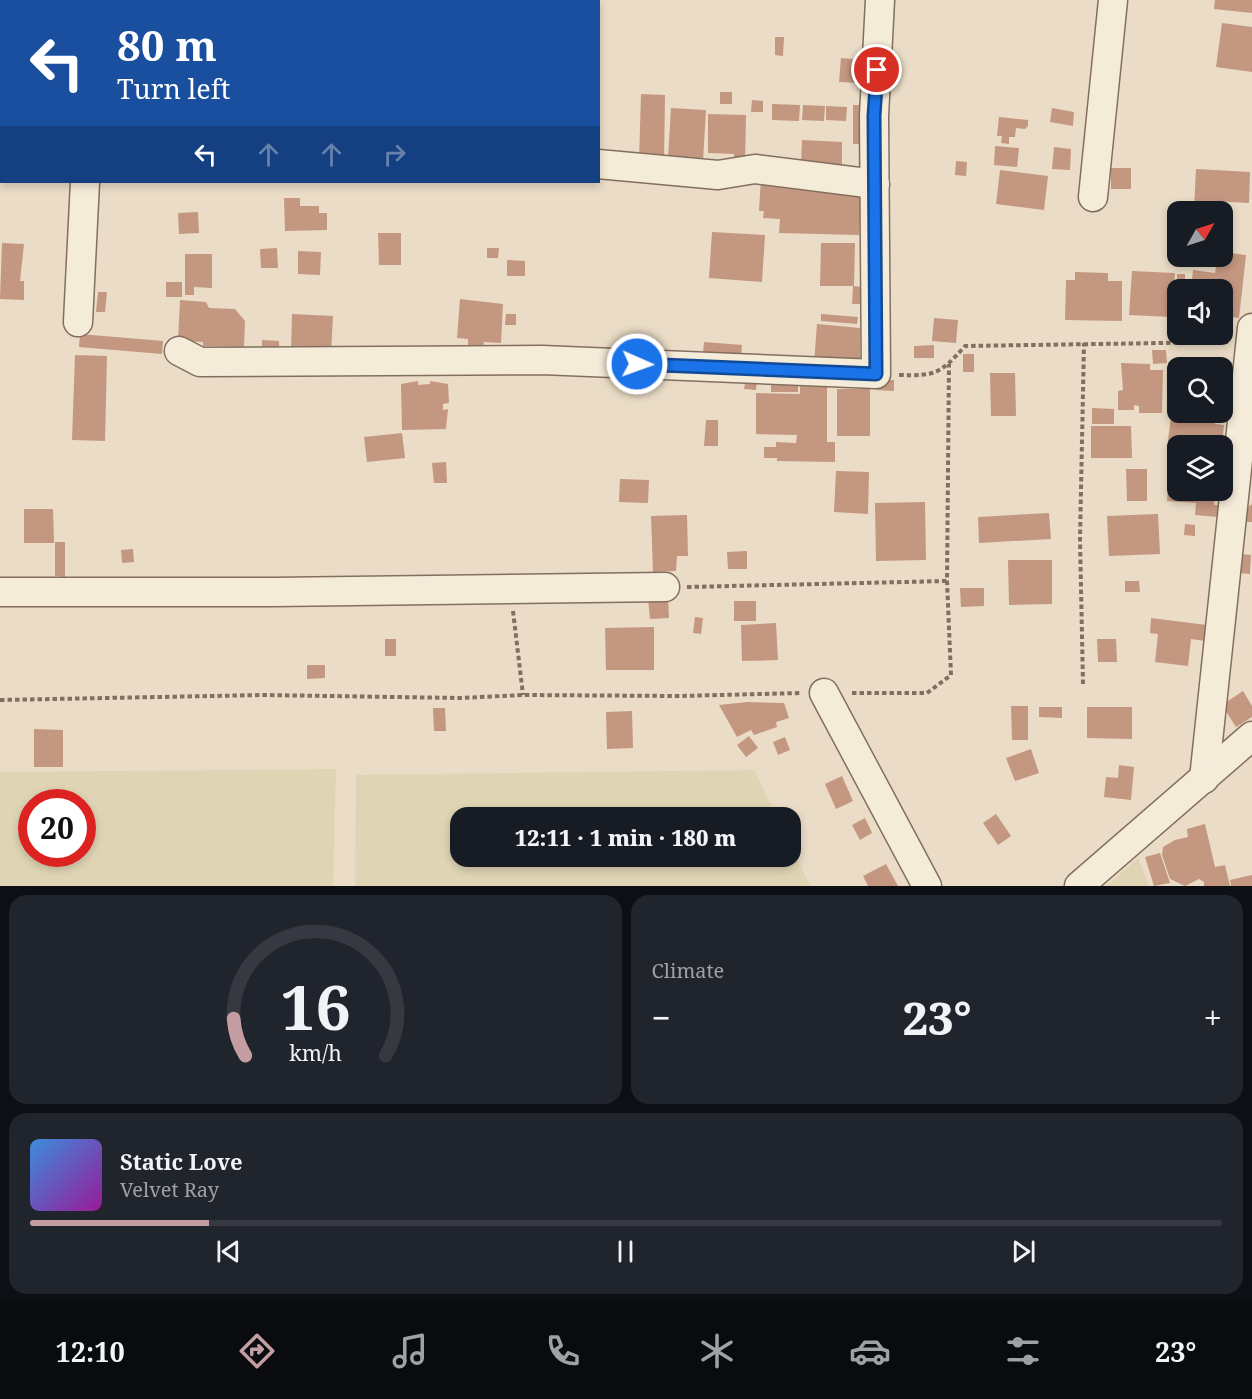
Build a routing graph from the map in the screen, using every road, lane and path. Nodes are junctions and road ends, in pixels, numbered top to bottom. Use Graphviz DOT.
graph roads {
  1 [pos="880,0"];
  2 [pos="1113,0"];
  3 [pos="600,164"];
  4 [pos="86,183"];
  5 [pos="874,184"];
  6 [pos="1093,197"];
  7 [pos="78,322"];
  8 [pos="1251,335"];
  9 [pos="1084,343"];
  10 [pos="179,351"];
  11 [pos="949,364"];
  12 [pos="876,374"];
  13 [pos="665,587"];
  14 [pos="0,591"];
  15 [pos="513,609"];
  16 [pos="1083,684"];
  17 [pos="824,693"];
  18 [pos="523,695"];
  19 [pos="0,700"];
  20 [pos="1252,736"];
  21 [pos="1204,779"];
  22 [pos="927,886"];
  23 [pos="1079,886"];
  1 -- 5 [label="street"];
  2 -- 6 [label="street"];
  3 -- 5 [label="street"];
  4 -- 7 [label="street"];
  5 -- 12 [label="street"];
  8 -- 9 [label="path"];
  8 -- 21 [label="street"];
  9 -- 11 [label="path"];
  9 -- 16 [label="path"];
  10 -- 12 [label="street"];
  11 -- 12 [label="path"];
  11 -- 17 [label="path"];
  13 -- 14 [label="street"];
  15 -- 18 [label="path"];
  17 -- 18 [label="path"];
  17 -- 22 [label="street"];
  18 -- 19 [label="path"];
  20 -- 21 [label="street"];
  21 -- 23 [label="street"];
}
